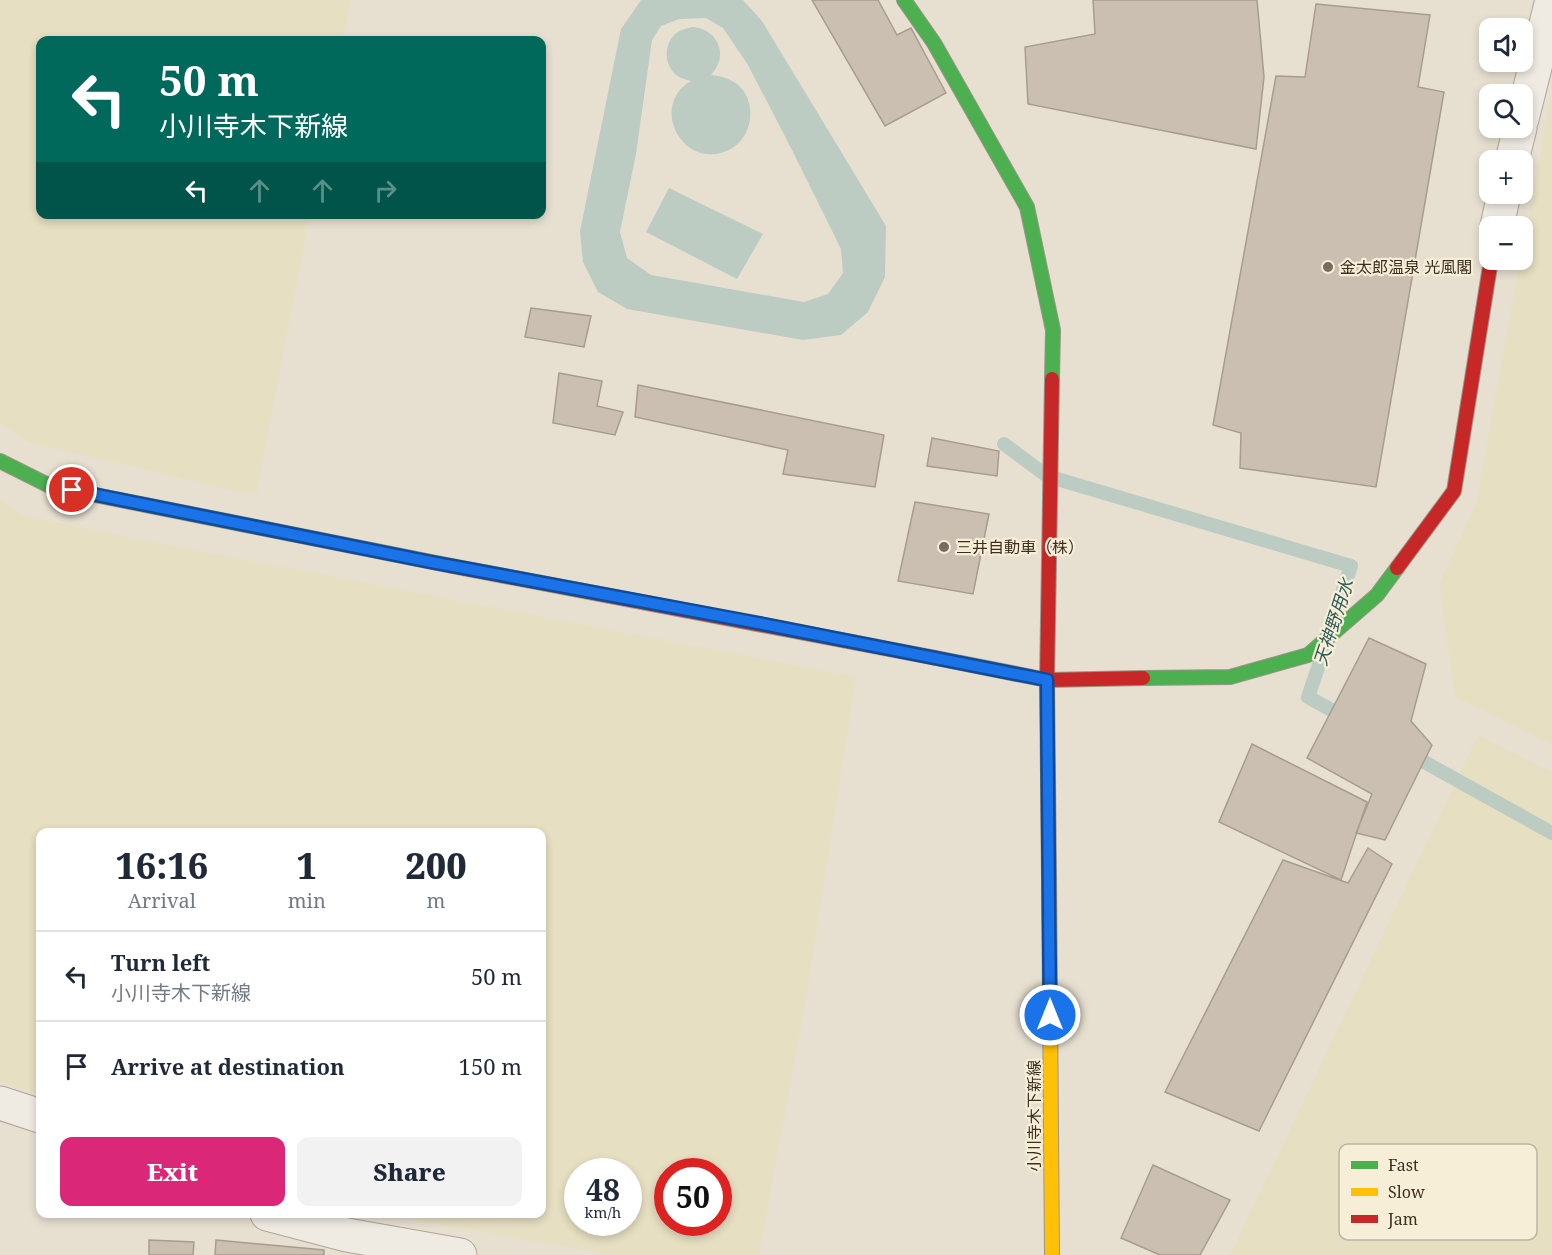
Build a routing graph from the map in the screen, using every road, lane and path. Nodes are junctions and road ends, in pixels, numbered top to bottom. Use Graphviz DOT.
graph roads {
  1 [pos="903,0"];
  2 [pos="1552,0"];
  3 [pos="1531,84"];
  4 [pos="1489,270"];
  5 [pos="0,461"];
  6 [pos="1047,680"];
  7 [pos="0,1103"];
  8 [pos="36,1115"];
  9 [pos="282,1218"];
  10 [pos="460,1255"];
  11 [pos="1052,1255"];
  1 -- 6 [label="main road, 小川寺木下新線"];
  2 -- 3 [label="street"];
  4 -- 6 [label="main road"];
  5 -- 6 [label="main road"];
  6 -- 11 [label="main road, 小川寺木下新線"];
  7 -- 8 [label="street"];
  9 -- 10 [label="street"];
}
